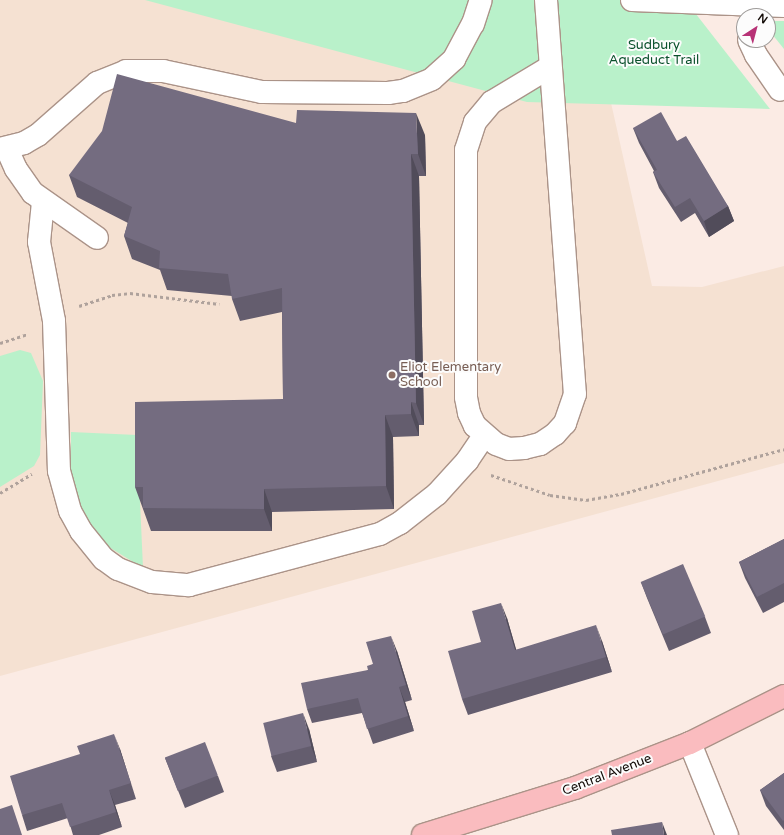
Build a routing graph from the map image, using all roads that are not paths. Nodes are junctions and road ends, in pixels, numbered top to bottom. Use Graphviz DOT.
graph roads {
  1 [pos="481,0"];
  2 [pos="546,0"];
  3 [pos="632,0"];
  4 [pos="696,1"];
  5 [pos="784,6"];
  6 [pos="736,8"];
  7 [pos="765,8"];
  8 [pos="753,48"];
  9 [pos="550,67"];
  10 [pos="780,90"];
  11 [pos="4,149"];
  12 [pos="43,202"];
  13 [pos="97,238"];
  14 [pos="484,436"];
  15 [pos="784,696"];
  16 [pos="690,742"];
  17 [pos="423,835"];
  18 [pos="727,835"];
  1 -- 11 [label="street"];
  2 -- 9 [label="street"];
  3 -- 4 [label="street"];
  4 -- 6 [label="street"];
  5 -- 7 [label="street"];
  8 -- 10 [label="street"];
  9 -- 14 [label="street"];
  9 -- 14 [label="street"];
  11 -- 12 [label="street"];
  12 -- 13 [label="street"];
  12 -- 14 [label="street"];
  15 -- 16 [label="main road, Central Avenue"];
  16 -- 17 [label="main road, Central Avenue"];
  16 -- 18 [label="street"];
}
